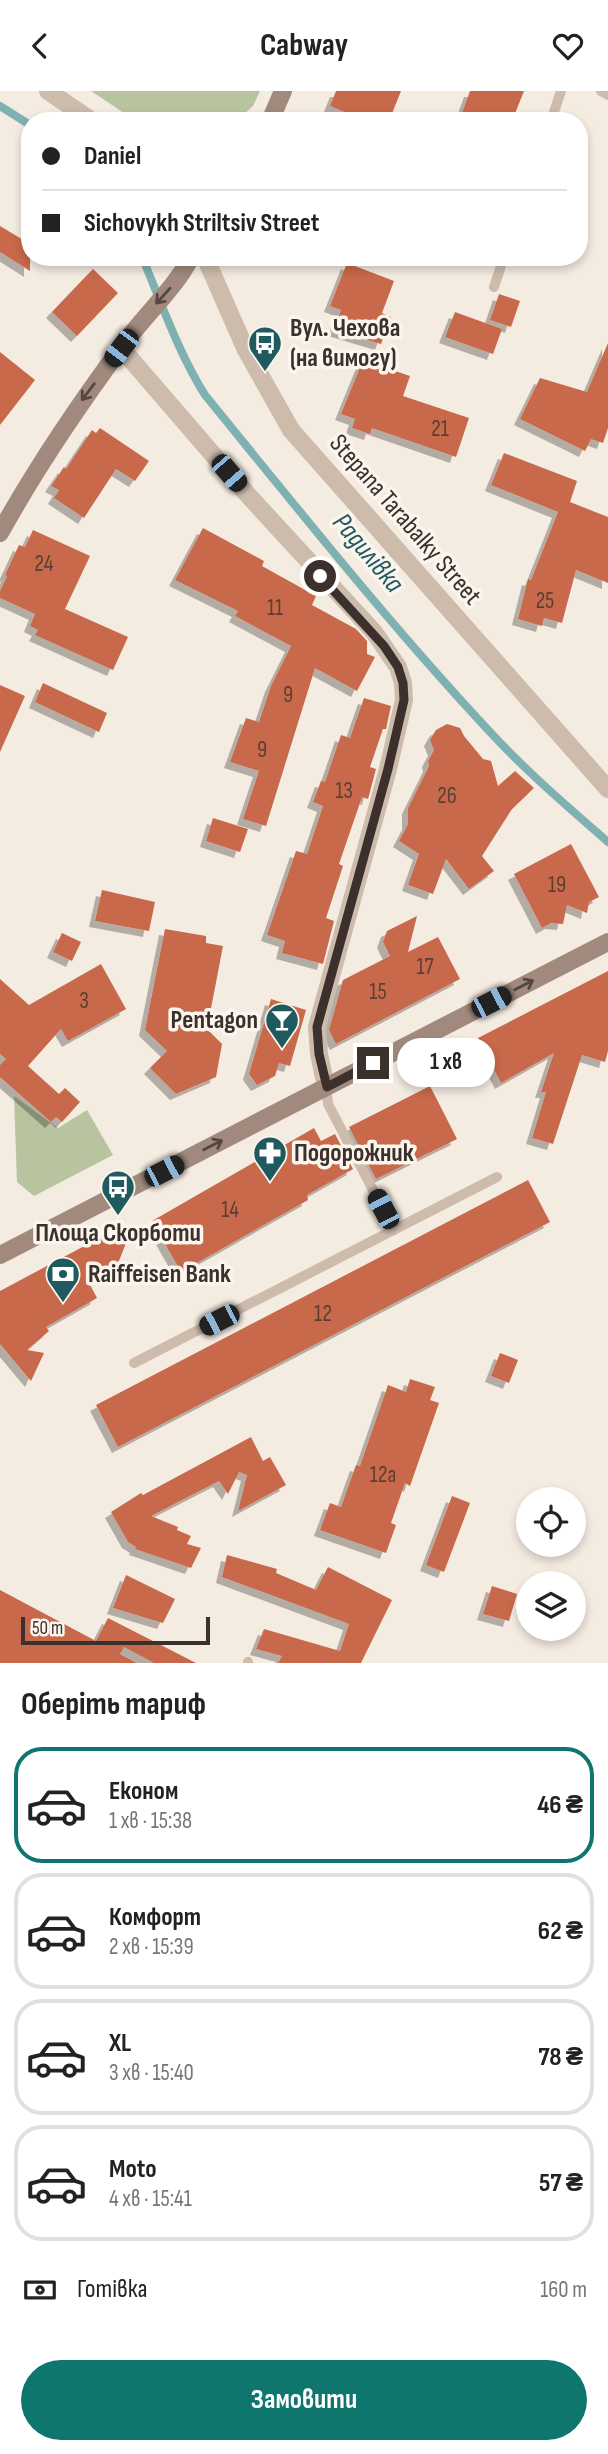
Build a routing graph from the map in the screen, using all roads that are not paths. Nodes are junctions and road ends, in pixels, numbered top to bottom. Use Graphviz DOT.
graph roads {
  1 [pos="48,91"];
  2 [pos="283,91"];
  3 [pos="561,91"];
  4 [pos="601,91"];
  5 [pos="608,95"];
  6 [pos="79,112"];
  7 [pos="274,112"];
  8 [pos="554,112"];
  9 [pos="186,266"];
  10 [pos="209,266"];
  11 [pos="501,266"];
  12 [pos="494,287"];
  13 [pos="121,348"];
  14 [pos="0,533"];
  15 [pos="608,789"];
  16 [pos="608,942"];
  17 [pos="327,1087"];
  18 [pos="497,1177"];
  19 [pos="394,1230"];
  20 [pos="0,1255"];
  21 [pos="134,1363"];
  1 -- 6 [label="street"];
  2 -- 7 [label="street"];
  3 -- 8 [label="lane"];
  4 -- 5 [label="lane"];
  9 -- 13 [label="street, one-way"];
  10 -- 15 [label="street, Stepana Tarabalky Street"];
  11 -- 12 [label="lane"];
  13 -- 14 [label="street, one-way"];
  13 -- 17 [label="street"];
  17 -- 16 [label="street, one-way"];
  17 -- 19 [label="lane"];
  20 -- 17 [label="street, one-way"];
  18 -- 19 [label="lane"];
  19 -- 21 [label="lane"];
}
